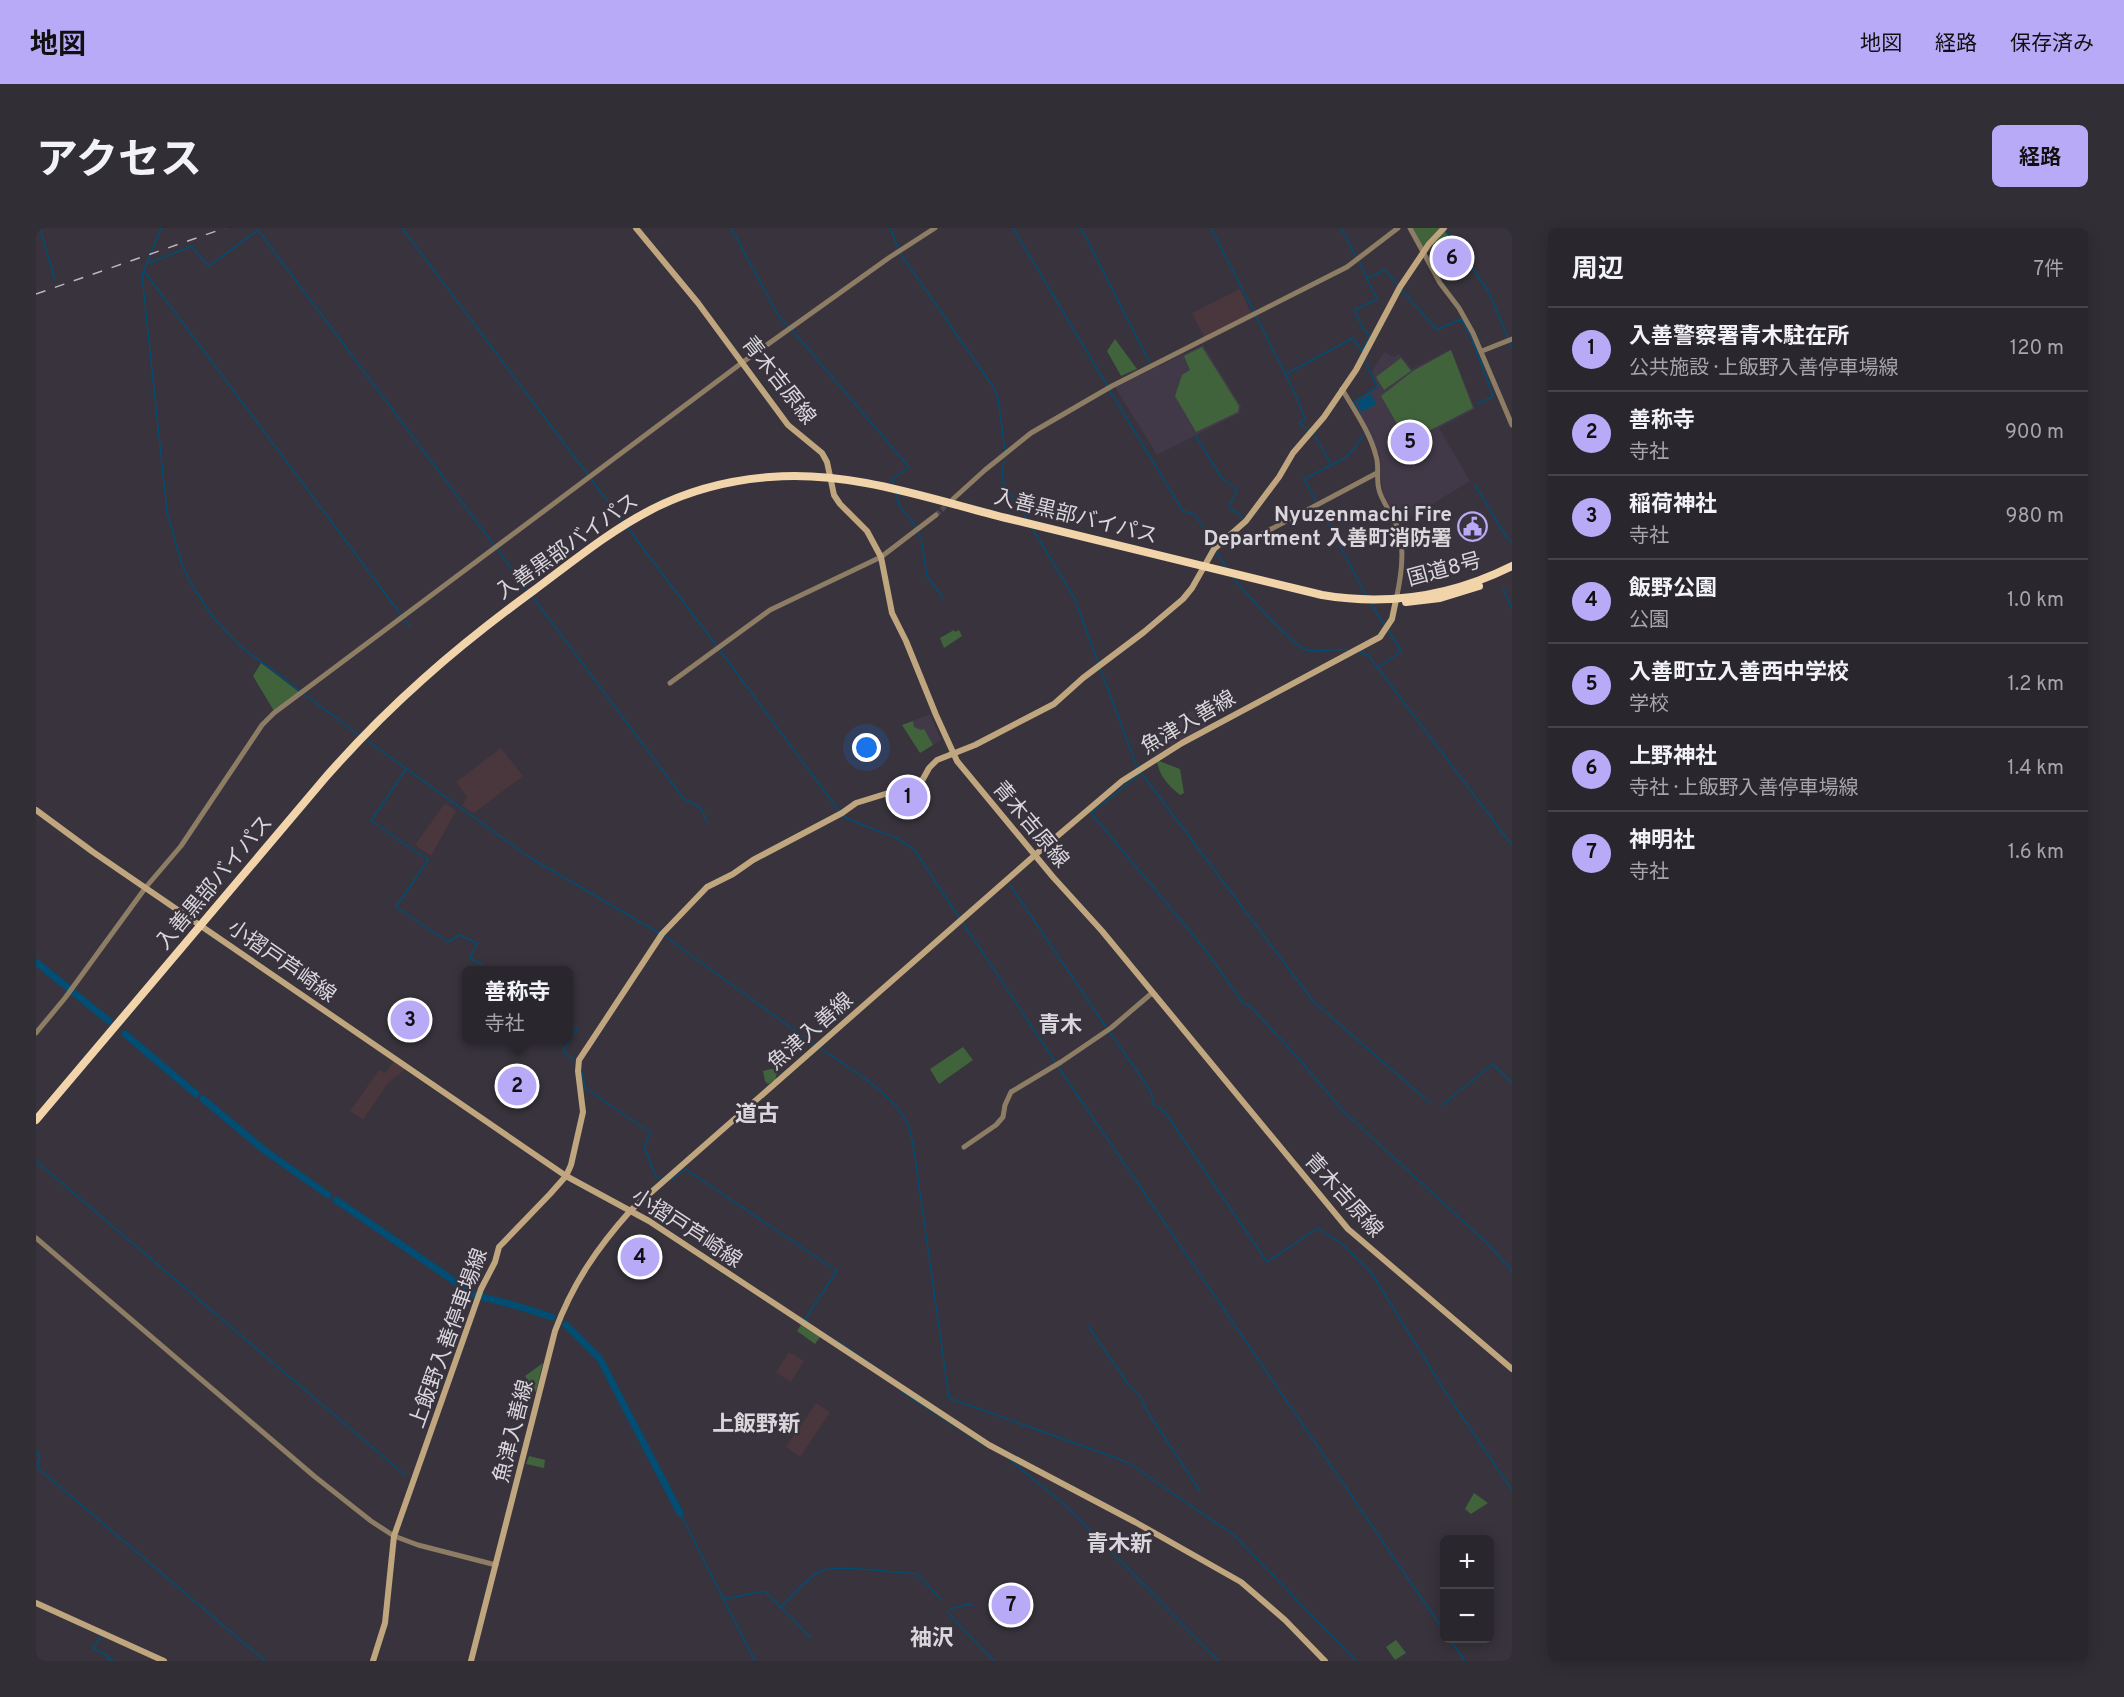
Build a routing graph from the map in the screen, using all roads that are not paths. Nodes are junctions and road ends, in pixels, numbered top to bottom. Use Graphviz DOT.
graph roads {
  1 [pos="636,228"];
  2 [pos="935,228"];
  3 [pos="1398,228"];
  4 [pos="1410,228"];
  5 [pos="1444,228"];
  6 [pos="1423,253"];
  7 [pos="1512,339"];
  8 [pos="1482,351"];
  9 [pos="743,362"];
  10 [pos="1342,389"];
  11 [pos="1512,425"];
  12 [pos="1377,472"];
  13 [pos="831,478"];
  14 [pos="953,499"];
  15 [pos="936,515"];
  16 [pos="1262,534"];
  17 [pos="881,557"];
  18 [pos="1205,566"];
  19 [pos="1512,566"];
  20 [pos="1512,571"];
  21 [pos="1396,600"];
  22 [pos="670,683"];
  23 [pos="953,754"];
  24 [pos="36,810"];
  25 [pos="1035,855"];
  26 [pos="146,888"];
  27 [pos="201,925"];
  28 [pos="1152,993"];
  29 [pos="36,1033"];
  30 [pos="36,1120"];
  31 [pos="964,1147"];
  32 [pos="566,1176"];
  33 [pos="631,1210"];
  34 [pos="36,1238"];
  35 [pos="1512,1369"];
  36 [pos="394,1536"];
  37 [pos="496,1565"];
  38 [pos="36,1603"];
  39 [pos="164,1661"];
  40 [pos="374,1661"];
  41 [pos="471,1661"];
  42 [pos="1325,1661"];
  1 -- 9 [label="main road, 青木吉原線"];
  2 -- 9 [label="street"];
  3 -- 14 [label="street"];
  4 -- 6 [label="street"];
  5 -- 6 [label="main road, 上飯野入善停車場線"];
  6 -- 8 [label="street"];
  6 -- 10 [label="main road, 上飯野入善停車場線"];
  7 -- 8 [label="street"];
  8 -- 11 [label="street"];
  9 -- 13 [label="main road, 青木吉原線"];
  9 -- 26 [label="street"];
  10 -- 12 [label="street"];
  10 -- 18 [label="main road, 上飯野入善停車場線"];
  12 -- 16 [label="street"];
  12 -- 21 [label="street"];
  13 -- 17 [label="main road, 青木吉原線"];
  13 -- 18 [label="highway, 入善黒部バイパス"];
  13 -- 27 [label="highway, 入善黒部バイパス"];
  15 -- 17 [label="street"];
  17 -- 22 [label="street"];
  17 -- 23 [label="main road, 青木吉原線"];
  18 -- 21 [label="highway, 入善黒部バイパス"];
  18 -- 23 [label="main road, 上飯野入善停車場線"];
  19 -- 21 [label="highway, 国道8号"];
  20 -- 21 [label="highway, 国道8号"];
  21 -- 25 [label="main road, 魚津入善線"];
  23 -- 25 [label="main road, 青木吉原線"];
  23 -- 32 [label="main road, 上飯野入善停車場線"];
  24 -- 26 [label="main road, 小摺戸芦崎線"];
  25 -- 28 [label="main road, 青木吉原線"];
  25 -- 33 [label="main road, 魚津入善線"];
  26 -- 27 [label="main road, 小摺戸芦崎線"];
  26 -- 29 [label="street"];
  27 -- 30 [label="highway, 入善黒部バイパス"];
  27 -- 32 [label="main road, 小摺戸芦崎線"];
  28 -- 31 [label="street"];
  28 -- 35 [label="main road, 青木吉原線"];
  32 -- 33 [label="main road, 小摺戸芦崎線"];
  32 -- 36 [label="main road, 上飯野入善停車場線"];
  33 -- 37 [label="main road, 魚津入善線"];
  33 -- 42 [label="main road, 小摺戸芦崎線"];
  34 -- 36 [label="street"];
  36 -- 37 [label="street"];
  36 -- 40 [label="main road, 上飯野入善停車場線"];
  37 -- 41 [label="main road, 魚津入善線"];
  38 -- 39 [label="main road"];
}
